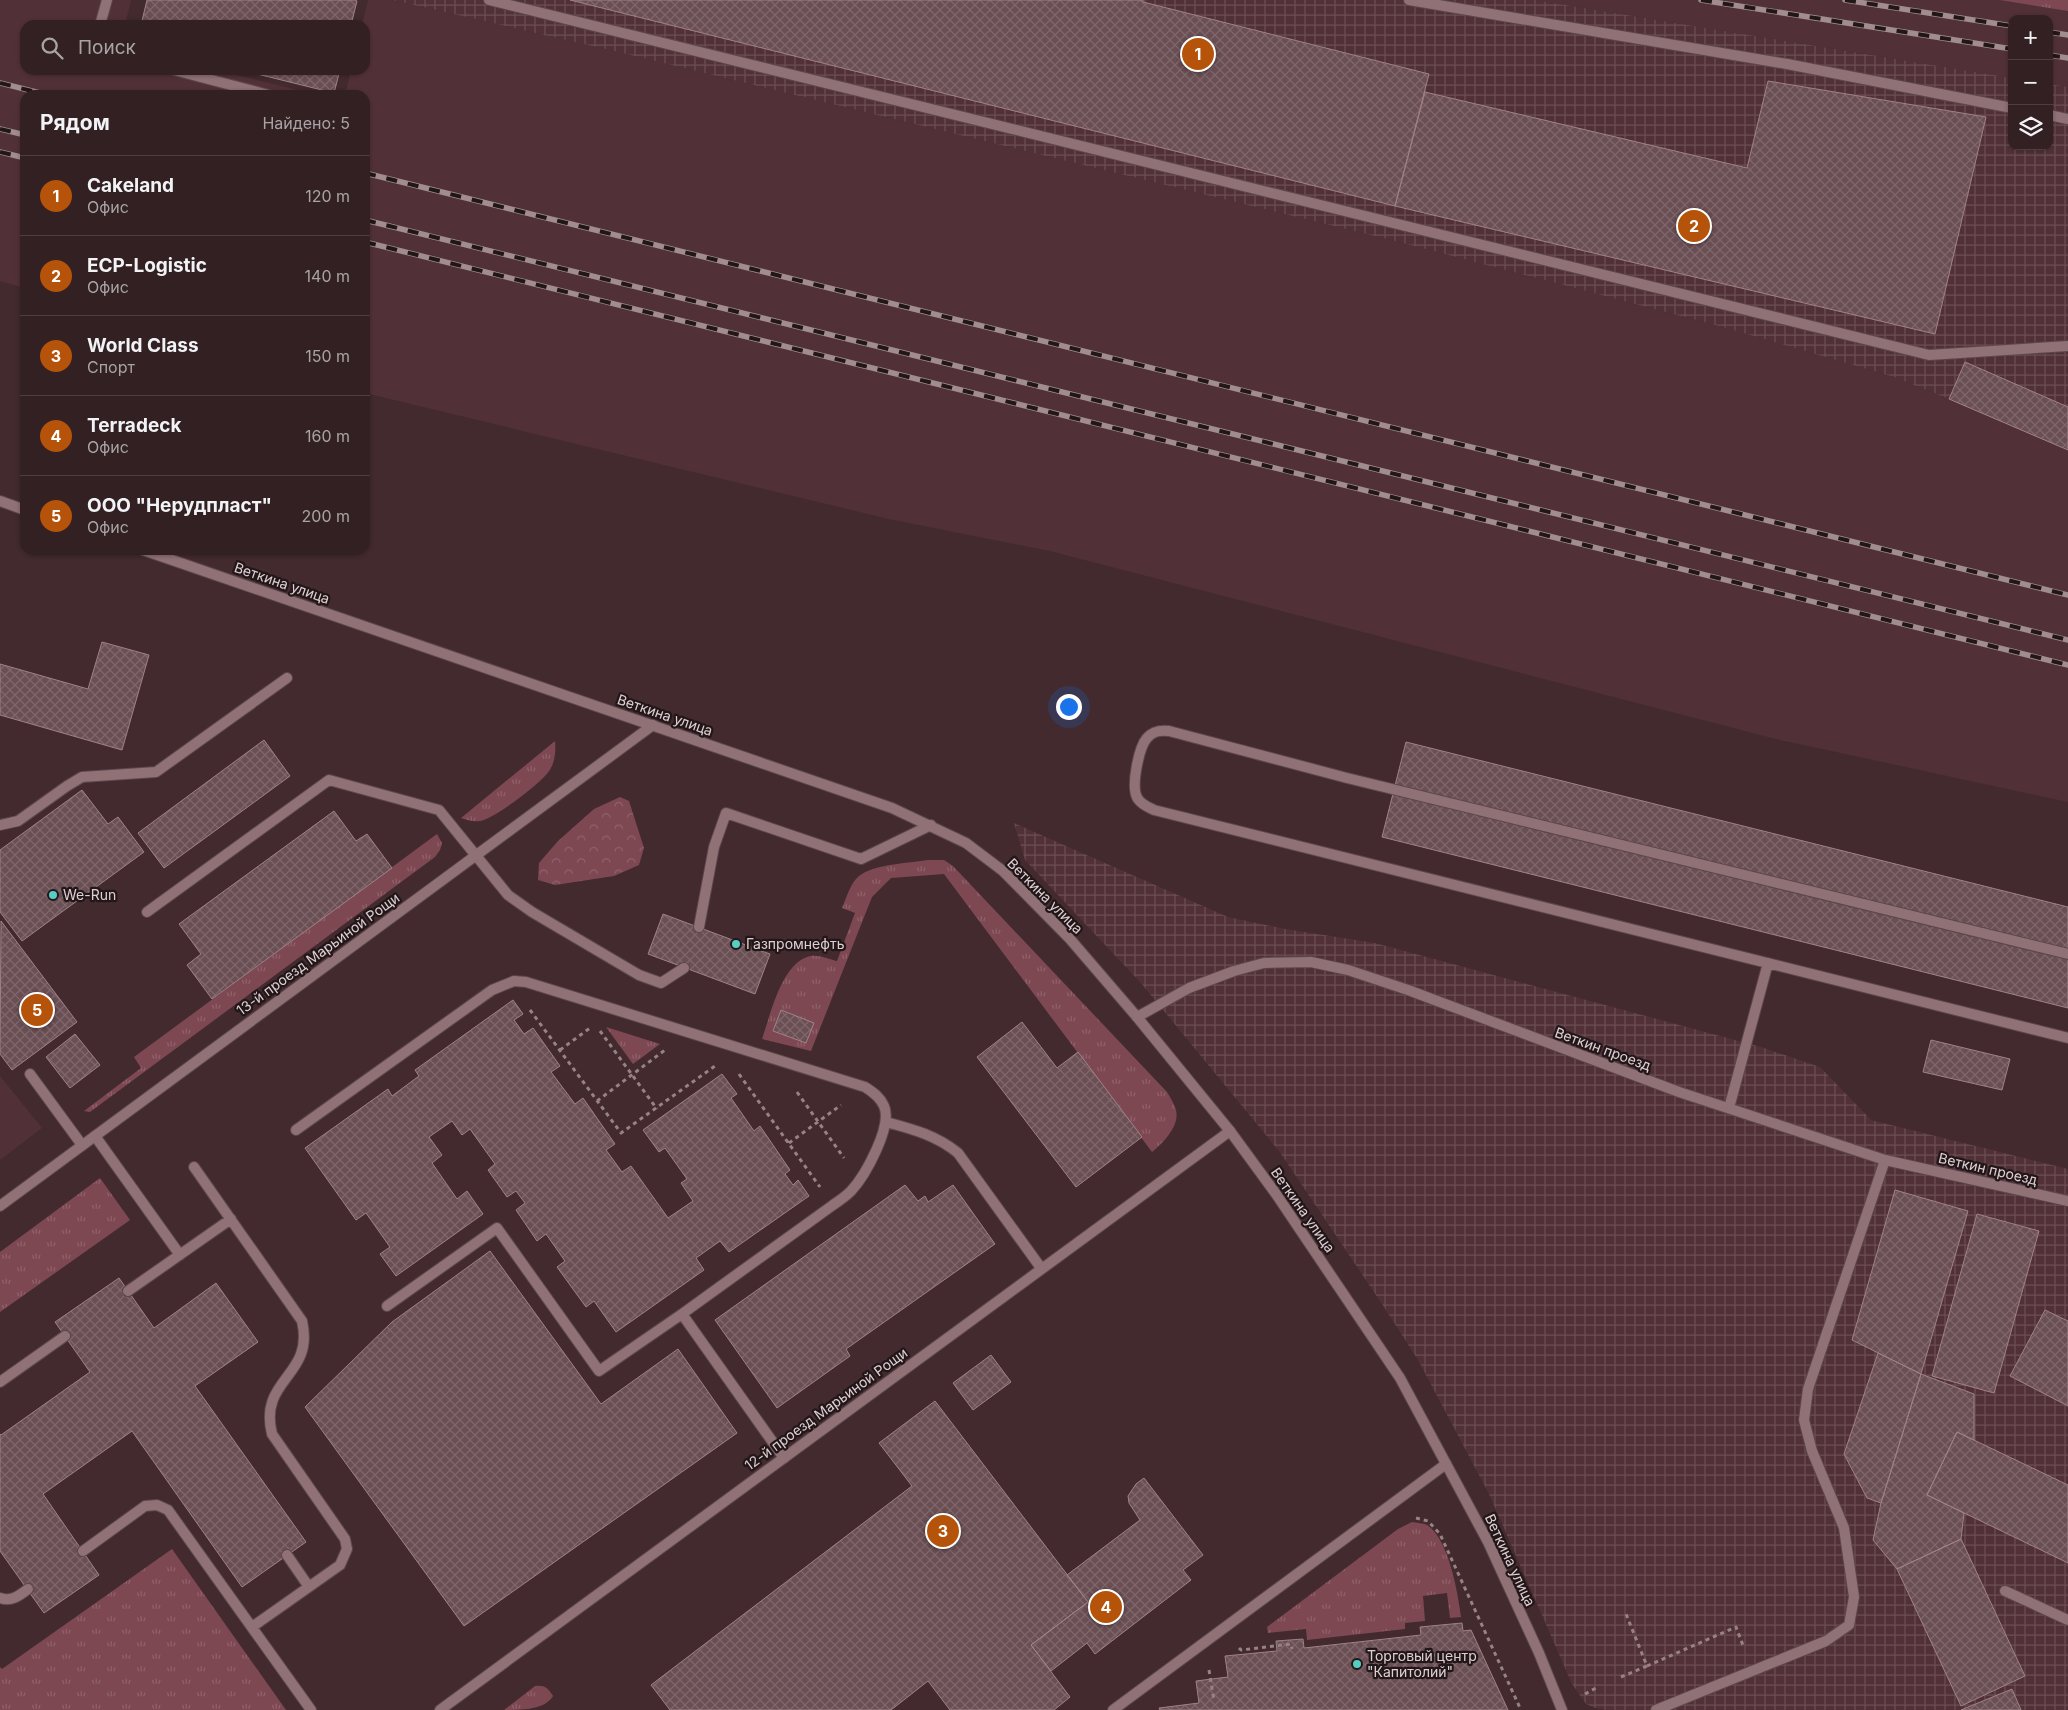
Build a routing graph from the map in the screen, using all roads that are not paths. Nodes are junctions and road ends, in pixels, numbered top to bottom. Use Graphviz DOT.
graph roads {
  1 [pos="107,0"];
  2 [pos="488,0"];
  3 [pos="1409,0"];
  4 [pos="101,20"];
  5 [pos="193,75"];
  6 [pos="250,90"];
  7 [pos="2008,107"];
  8 [pos="2053,117"];
  9 [pos="2068,119"];
  10 [pos="2068,346"];
  11 [pos="0,501"];
  12 [pos="20,508"];
  13 [pos="158,555"];
  14 [pos="287,678"];
  15 [pos="653,725"];
  16 [pos="0,825"];
  17 [pos="932,825"];
  18 [pos="477,855"];
  19 [pos="146,912"];
  20 [pos="699,927"];
  21 [pos="2068,954"];
  22 [pos="1768,963"];
  23 [pos="684,968"];
  24 [pos="1137,1017"];
  25 [pos="2068,1038"];
  26 [pos="30,1074"];
  27 [pos="1729,1108"];
  28 [pos="886,1122"];
  29 [pos="296,1130"];
  30 [pos="1230,1131"];
  31 [pos="95,1136"];
  32 [pos="82,1145"];
  33 [pos="1885,1160"];
  34 [pos="194,1167"];
  35 [pos="2068,1201"];
  36 [pos="0,1206"];
  37 [pos="231,1219"];
  38 [pos="180,1255"];
  39 [pos="1041,1268"];
  40 [pos="128,1291"];
  41 [pos="387,1306"];
  42 [pos="682,1314"];
  43 [pos="65,1336"];
  44 [pos="0,1382"];
  45 [pos="784,1458"];
  46 [pos="1446,1464"];
  47 [pos="83,1551"];
  48 [pos="287,1555"];
  49 [pos="309,1587"];
  50 [pos="28,1589"];
  51 [pos="2005,1591"];
  52 [pos="0,1598"];
  53 [pos="2068,1620"];
  54 [pos="252,1627"];
  55 [pos="311,1710"];
  56 [pos="440,1710"];
  57 [pos="1113,1710"];
  58 [pos="1562,1710"];
  59 [pos="1656,1710"];
  1 -- 4 [label="street"];
  2 -- 10 [label="street"];
  3 -- 7 [label="street"];
  5 -- 6 [label="street"];
  8 -- 9 [label="street"];
  11 -- 12 [label="street"];
  13 -- 15 [label="street, Веткина улица"];
  14 -- 16 [label="street"];
  15 -- 17 [label="street, Веткина улица"];
  15 -- 18 [label="street, 13-й проезд Марьиной Рощи"];
  17 -- 20 [label="street"];
  17 -- 24 [label="street, Веткина улица"];
  18 -- 19 [label="street"];
  18 -- 23 [label="street"];
  18 -- 31 [label="street, 13-й проезд Марьиной Рощи"];
  21 -- 22 [label="street"];
  22 -- 25 [label="street"];
  22 -- 27 [label="street"];
  24 -- 27 [label="street, Веткин проезд"];
  24 -- 30 [label="street, Веткина улица"];
  26 -- 32 [label="street"];
  27 -- 33 [label="street, Веткин проезд"];
  28 -- 29 [label="street"];
  28 -- 39 [label="street"];
  28 -- 42 [label="street"];
  30 -- 39 [label="street, 12-й проезд Марьиной Рощи"];
  30 -- 46 [label="street, Веткина улица"];
  31 -- 32 [label="street, 13-й проезд Марьиной Рощи"];
  31 -- 38 [label="street"];
  32 -- 36 [label="street, 13-й проезд Марьиной Рощи"];
  33 -- 35 [label="street, Веткин проезд"];
  33 -- 59 [label="street"];
  34 -- 37 [label="street"];
  37 -- 38 [label="street"];
  37 -- 49 [label="street"];
  38 -- 40 [label="street"];
  39 -- 45 [label="street, 12-й проезд Марьиной Рощи"];
  41 -- 42 [label="street"];
  42 -- 45 [label="street"];
  43 -- 44 [label="street"];
  45 -- 56 [label="street, 12-й проезд Марьиной Рощи"];
  46 -- 57 [label="street"];
  46 -- 58 [label="street, Веткина улица"];
  47 -- 54 [label="street"];
  48 -- 49 [label="street"];
  49 -- 54 [label="street"];
  50 -- 52 [label="street"];
  51 -- 53 [label="street"];
  54 -- 55 [label="street"];
}
